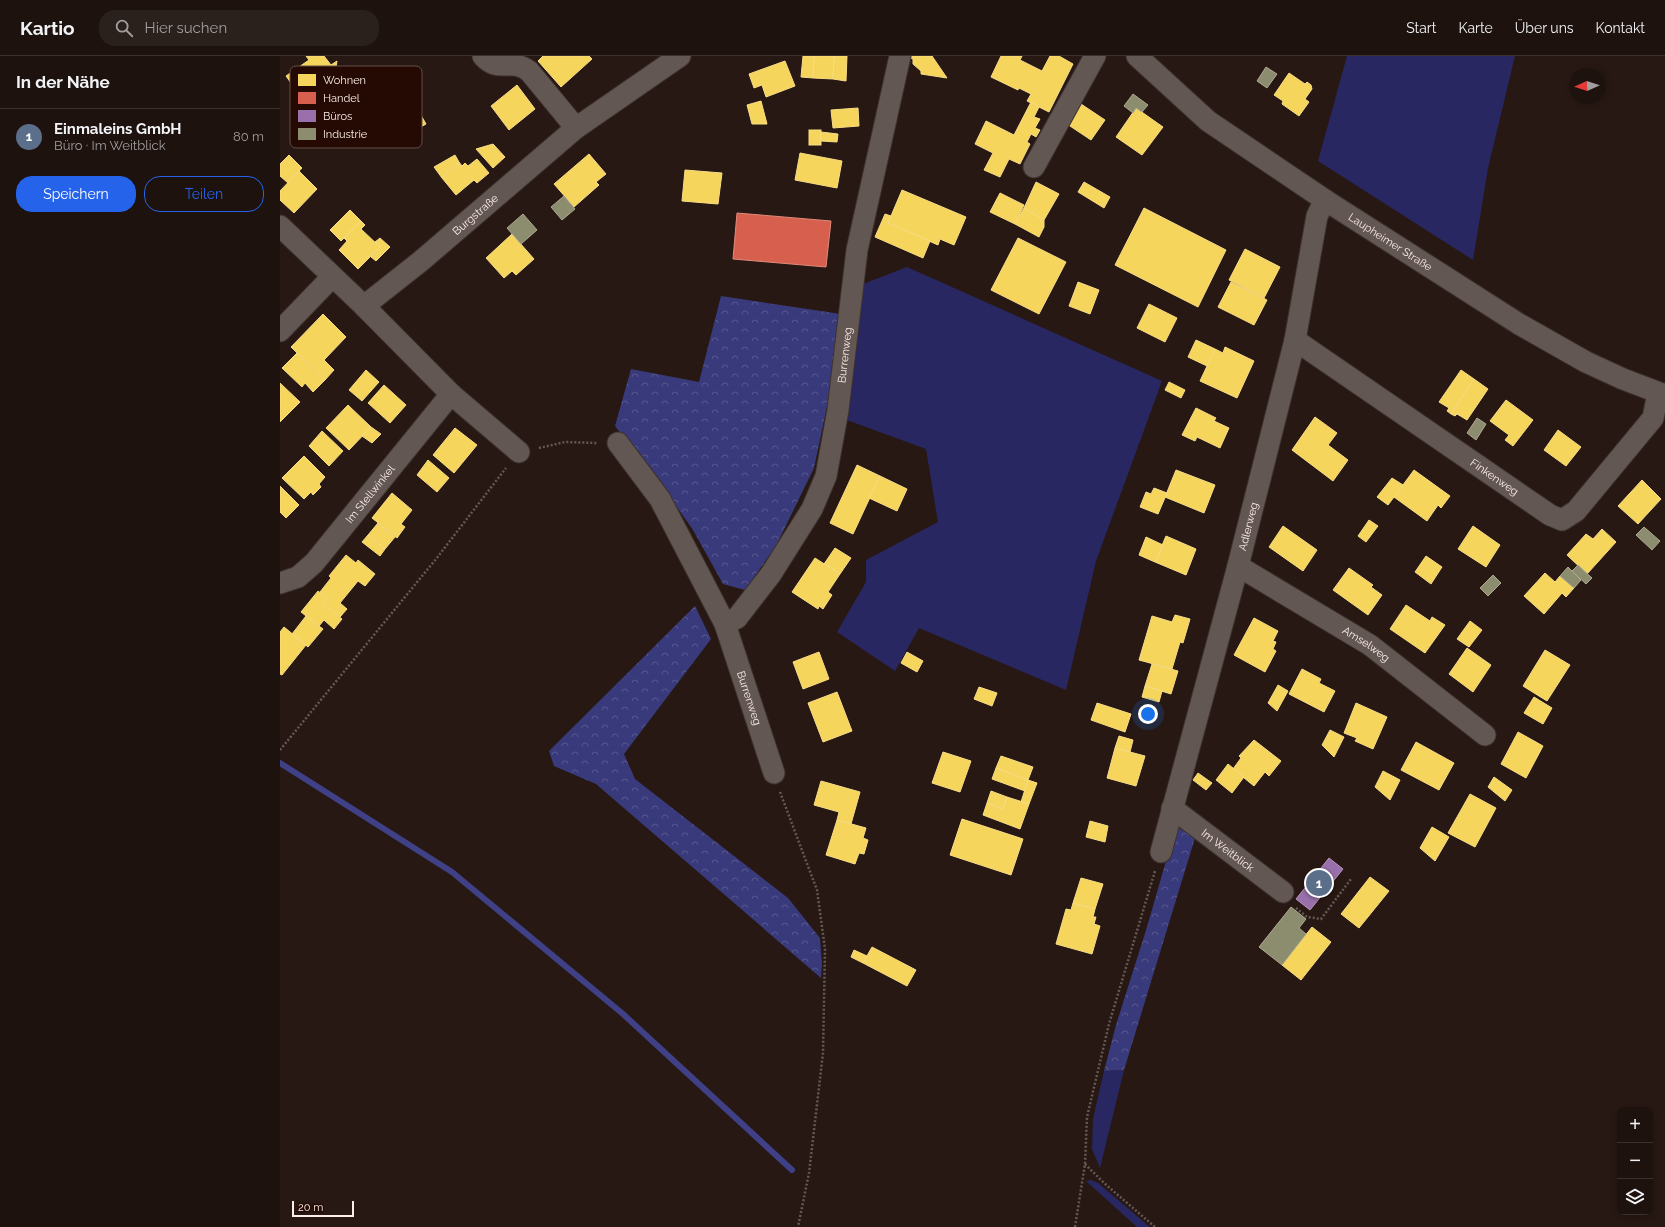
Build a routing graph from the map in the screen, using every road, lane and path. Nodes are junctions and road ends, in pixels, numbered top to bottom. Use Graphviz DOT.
graph roads {
  1 [pos="483,56"];
  2 [pos="676,56"];
  3 [pos="900,56"];
  4 [pos="1095,56"];
  5 [pos="1137,56"];
  6 [pos="576,128"];
  7 [pos="1034,167"];
  8 [pos="1325,200"];
  9 [pos="280,226"];
  10 [pos="332,277"];
  11 [pos="364,306"];
  12 [pos="280,331"];
  13 [pos="1295,340"];
  14 [pos="452,394"];
  15 [pos="1662,394"];
  16 [pos="618,443"];
  17 [pos="519,452"];
  18 [pos="1238,566"];
  19 [pos="280,583"];
  20 [pos="725,624"];
  21 [pos="1485,735"];
  22 [pos="280,750"];
  23 [pos="774,773"];
  24 [pos="1172,808"];
  25 [pos="1161,852"];
  26 [pos="1351,879"];
  27 [pos="1288,899"];
  28 [pos="1085,1164"];
  29 [pos="798,1227"];
  30 [pos="1075,1227"];
  31 [pos="1155,1227"];
  1 -- 6 [label="street"];
  2 -- 6 [label="street, Burgstraße"];
  3 -- 20 [label="street, Burrenweg"];
  4 -- 7 [label="street"];
  5 -- 8 [label="street, Laupheimer Straße"];
  6 -- 11 [label="street, Burgstraße"];
  8 -- 13 [label="street, Adlerweg"];
  8 -- 15 [label="street, Laupheimer Straße"];
  9 -- 10 [label="street"];
  10 -- 11 [label="street"];
  10 -- 12 [label="street"];
  11 -- 14 [label="street"];
  13 -- 15 [label="street, Finkenweg"];
  13 -- 18 [label="street, Adlerweg"];
  14 -- 17 [label="street"];
  14 -- 19 [label="street, Im Stellwinkel"];
  16 -- 17 [label="path"];
  16 -- 20 [label="street, Burrenweg"];
  17 -- 22 [label="path"];
  18 -- 21 [label="street, Amselweg"];
  18 -- 24 [label="street, Adlerweg"];
  20 -- 23 [label="street, Burrenweg"];
  23 -- 29 [label="path"];
  24 -- 25 [label="street, Adlerweg"];
  24 -- 27 [label="street, Im Weitblick"];
  25 -- 28 [label="path"];
  26 -- 27 [label="path"];
  28 -- 30 [label="path"];
  28 -- 31 [label="path"];
}
